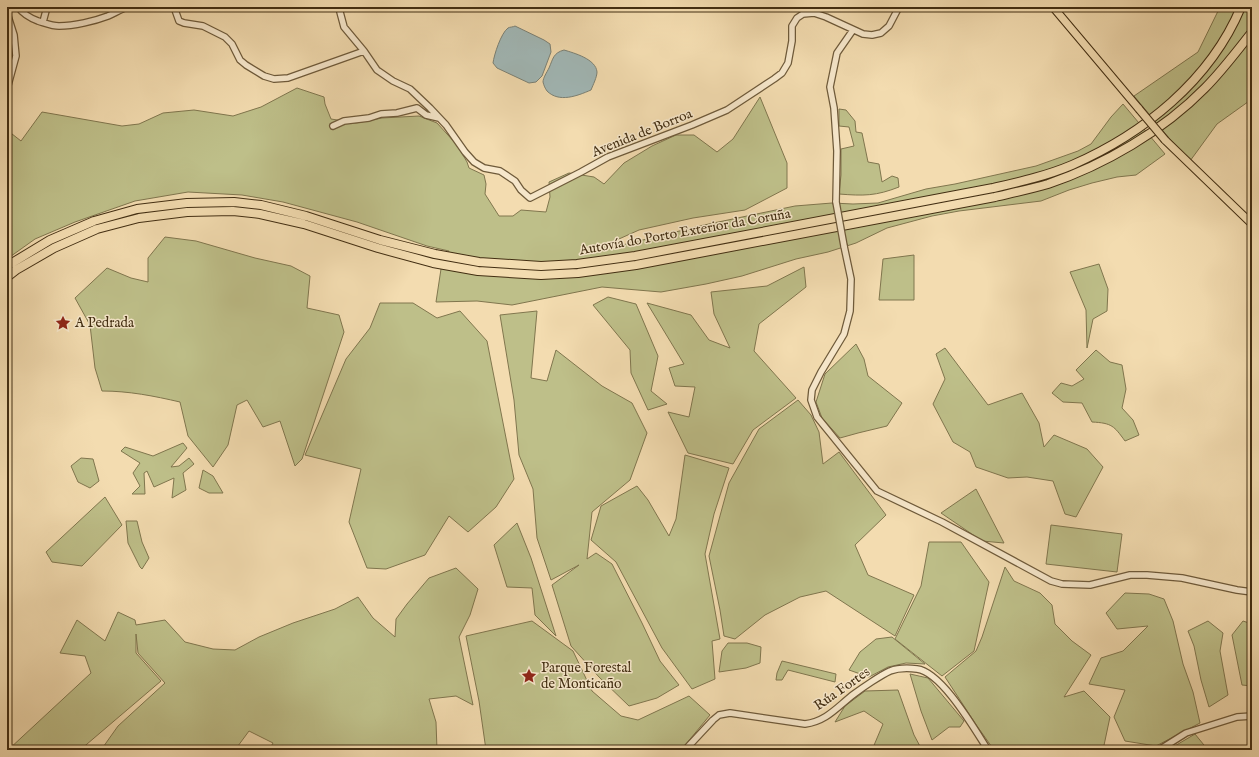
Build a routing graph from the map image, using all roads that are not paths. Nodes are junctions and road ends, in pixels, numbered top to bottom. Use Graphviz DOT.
graph roads {
  1 [pos="18,7"];
  2 [pos="47,7"];
  3 [pos="128,7"];
  4 [pos="174,7"];
  5 [pos="340,7"];
  6 [pos="802,7"];
  7 [pos="899,7"];
  8 [pos="1053,7"];
  9 [pos="1241,7"];
  10 [pos="7,13"];
  11 [pos="803,14"];
  12 [pos="43,22"];
  13 [pos="853,30"];
  14 [pos="1252,32"];
  15 [pos="364,51"];
  16 [pos="7,89"];
  17 [pos="440,118"];
  18 [pos="333,126"];
  19 [pos="1252,224"];
  20 [pos="7,266"];
  21 [pos="7,277"];
  22 [pos="1252,592"];
  23 [pos="1252,716"];
  24 [pos="686,750"];
  25 [pos="988,750"];
  26 [pos="1159,750"];
  1 -- 12 [label="street"];
  2 -- 12 [label="street"];
  3 -- 12 [label="street"];
  4 -- 15 [label="street"];
  5 -- 15 [label="street, Avenida de Borroa"];
  6 -- 11 [label="street"];
  7 -- 13 [label="street"];
  8 -- 19 [label="main road, bridge"];
  9 -- 20 [label="highway, Autovía do Porto Exterior da Coruña"];
  10 -- 16 [label="street"];
  11 -- 13 [label="street"];
  11 -- 17 [label="street, Avenida de Borroa"];
  13 -- 22 [label="street, bridge"];
  14 -- 21 [label="highway, Autovía do Porto Exterior da Coruña"];
  15 -- 17 [label="street, Avenida de Borroa"];
  17 -- 18 [label="street"];
  23 -- 26 [label="street"];
  24 -- 25 [label="street, Rúa Fortes"];
}
